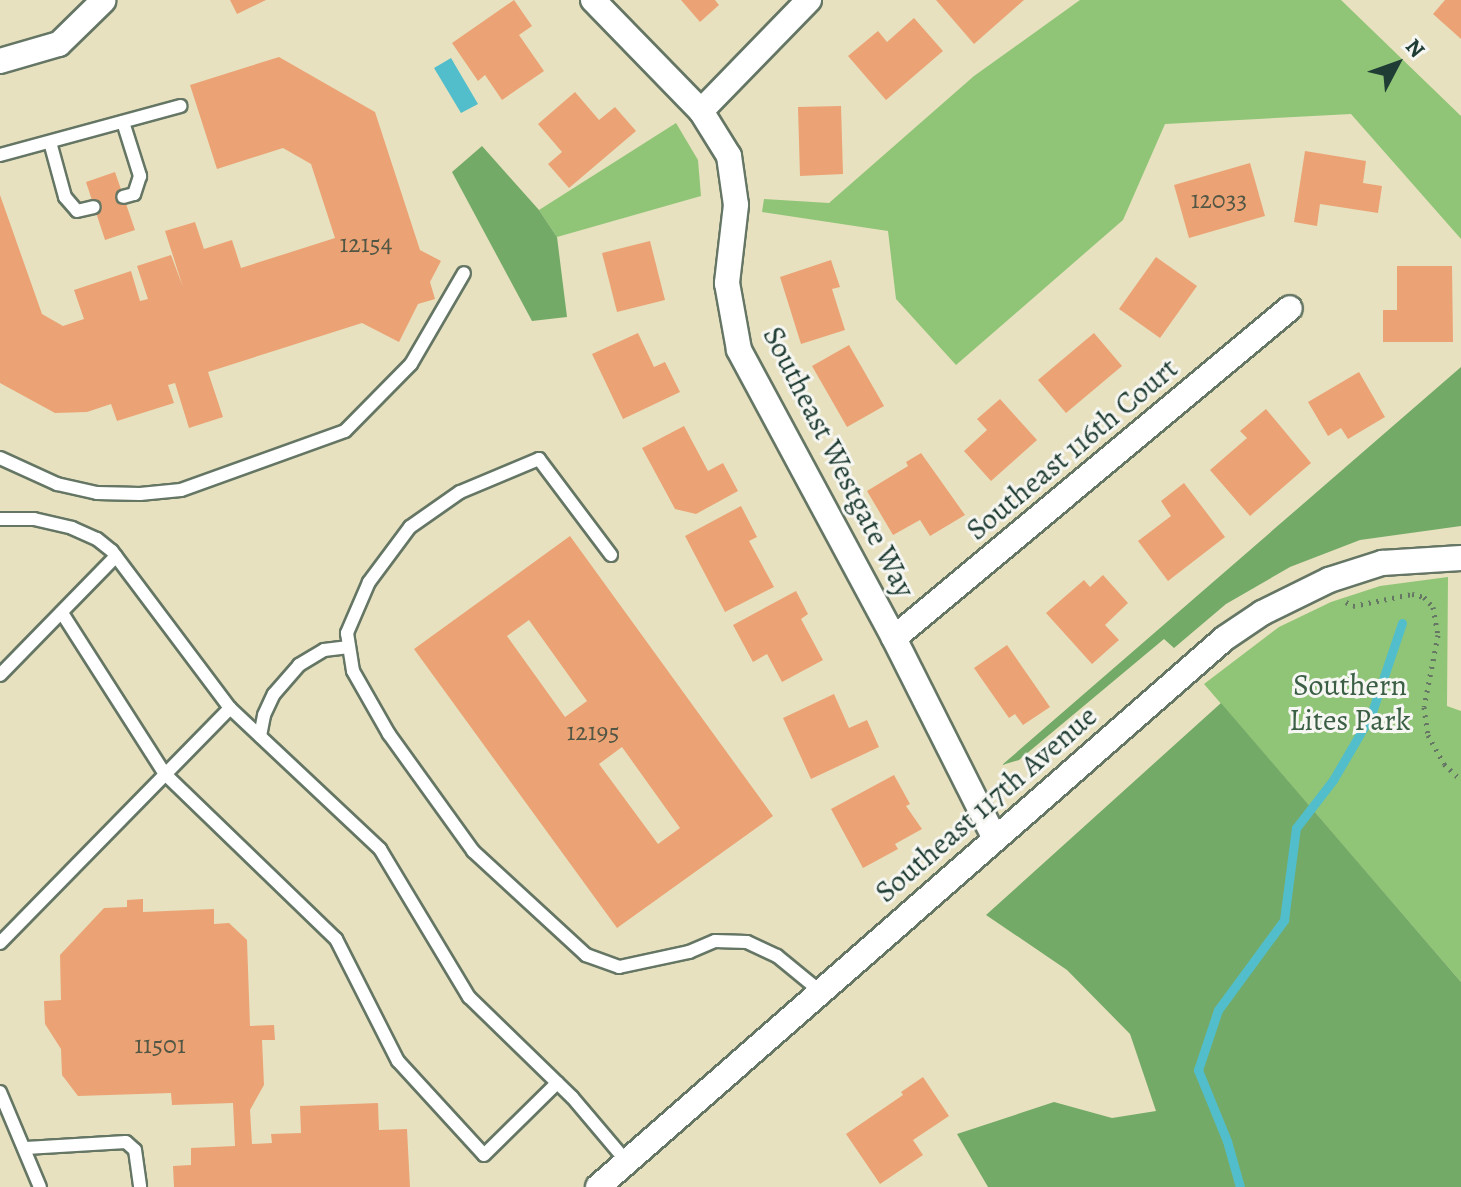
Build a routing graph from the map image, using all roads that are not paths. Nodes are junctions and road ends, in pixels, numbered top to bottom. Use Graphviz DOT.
graph roads {
  1 [pos="593,0"];
  2 [pos="809,0"];
  3 [pos="103,1"];
  4 [pos="0,61"];
  5 [pos="180,106"];
  6 [pos="701,111"];
  7 [pos="123,122"];
  8 [pos="50,142"];
  9 [pos="0,155"];
  10 [pos="123,197"];
  11 [pos="94,207"];
  12 [pos="464,273"];
  13 [pos="1290,308"];
  14 [pos="0,458"];
  15 [pos="0,519"];
  16 [pos="611,555"];
  17 [pos="116,556"];
  18 [pos="1461,558"];
  19 [pos="62,613"];
  20 [pos="894,638"];
  21 [pos="349,647"];
  22 [pos="0,675"];
  23 [pos="230,708"];
  24 [pos="260,736"];
  25 [pos="165,774"];
  26 [pos="994,837"];
  27 [pos="0,943"];
  28 [pos="821,992"];
  29 [pos="557,1083"];
  30 [pos="0,1092"];
  31 [pos="26,1148"];
  32 [pos="627,1162"];
  33 [pos="40,1187"];
  34 [pos="140,1187"];
  35 [pos="598,1187"];
  1 -- 6 [label="street, Southeast Westgate Way"];
  2 -- 6 [label="street"];
  3 -- 4 [label="street"];
  5 -- 7 [label="lane"];
  6 -- 20 [label="street, Southeast Westgate Way"];
  7 -- 8 [label="lane"];
  7 -- 10 [label="lane"];
  8 -- 9 [label="lane"];
  8 -- 11 [label="lane"];
  12 -- 14 [label="lane"];
  13 -- 20 [label="street, Southeast 116th Court"];
  15 -- 17 [label="lane"];
  16 -- 21 [label="lane"];
  17 -- 19 [label="lane"];
  17 -- 23 [label="lane"];
  18 -- 26 [label="street, Southeast 117th Avenue"];
  19 -- 22 [label="lane"];
  19 -- 25 [label="lane"];
  20 -- 26 [label="street, Southeast Westgate Way"];
  21 -- 24 [label="lane"];
  21 -- 28 [label="lane"];
  23 -- 24 [label="lane"];
  23 -- 25 [label="lane"];
  24 -- 29 [label="lane"];
  25 -- 27 [label="lane"];
  25 -- 29 [label="lane"];
  26 -- 28 [label="street, Southeast 117th Avenue"];
  28 -- 32 [label="street, Southeast 117th Avenue"];
  29 -- 32 [label="lane"];
  30 -- 31 [label="lane"];
  31 -- 33 [label="lane"];
  31 -- 34 [label="lane"];
  32 -- 35 [label="street, Southeast 117th Avenue"];
}
